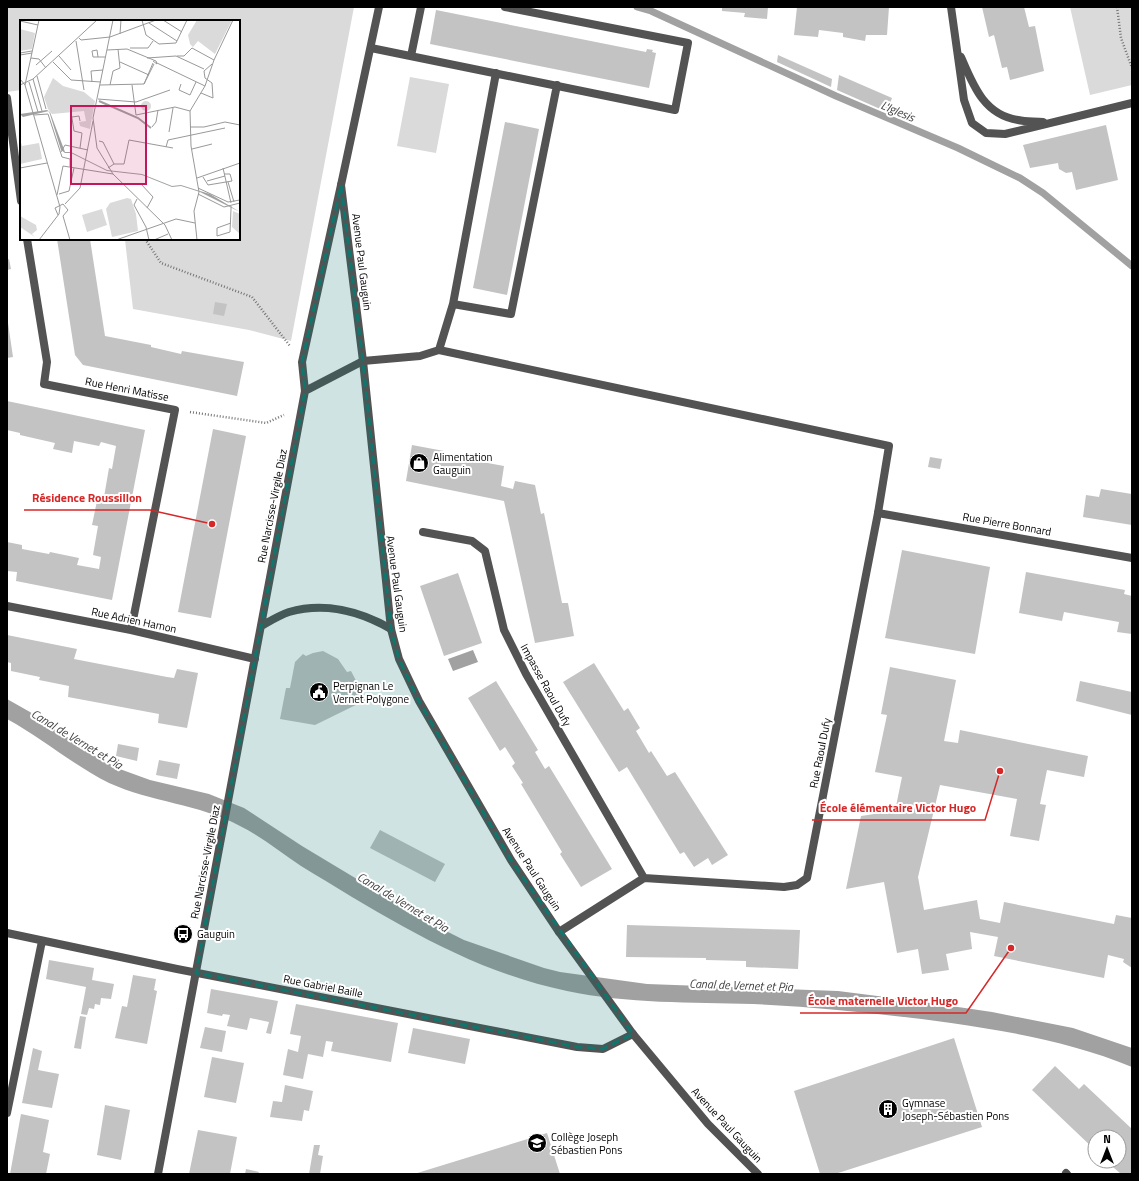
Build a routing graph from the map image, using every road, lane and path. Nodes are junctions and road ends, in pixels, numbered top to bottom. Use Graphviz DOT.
graph roads {
  1 [pos="379,7"];
  2 [pos="421,7"];
  3 [pos="505,7"];
  4 [pos="950,7"];
  5 [pos="1117,7"];
  6 [pos="371,48"];
  7 [pos="958,49"];
  8 [pos="411,56"];
  9 [pos="1132,68"];
  10 [pos="496,73"];
  11 [pos="557,85"];
  12 [pos="7,98"];
  13 [pos="1132,103"];
  14 [pos="1050,122"];
  15 [pos="18,169"];
  16 [pos="341,185"];
  17 [pos="20,190"];
  18 [pos="27,240"];
  19 [pos="146,240"];
  20 [pos="453,304"];
  21 [pos="440,350"];
  22 [pos="363,361"];
  23 [pos="302,362"];
  24 [pos="305,391"];
  25 [pos="302,407"];
  26 [pos="175,410"];
  27 [pos="878,512"];
  28 [pos="423,532"];
  29 [pos="1132,558"];
  30 [pos="7,606"];
  31 [pos="261,626"];
  32 [pos="391,629"];
  33 [pos="131,630"];
  34 [pos="255,659"];
  35 [pos="644,878"];
  36 [pos="559,932"];
  37 [pos="7,933"];
  38 [pos="42,941"];
  39 [pos="196,973"];
  40 [pos="633,1034"];
  41 [pos="7,1113"];
  42 [pos="158,1174"];
  43 [pos="758,1174"];
  1 -- 6 [label="street, Avenue Paul Gauguin"];
  2 -- 8 [label="street"];
  3 -- 11 [label="street"];
  4 -- 7 [label="street"];
  5 -- 9 [label="path"];
  6 -- 8 [label="street"];
  6 -- 16 [label="street, Avenue Paul Gauguin"];
  7 -- 14 [label="street"];
  7 -- 14 [label="street"];
  8 -- 10 [label="street"];
  10 -- 11 [label="street"];
  10 -- 20 [label="street"];
  11 -- 20 [label="street"];
  12 -- 15 [label="street"];
  13 -- 14 [label="street"];
  15 -- 17 [label="street"];
  16 -- 22 [label="street, Avenue Paul Gauguin"];
  16 -- 23 [label="street, Rue Narcisse-Virgile Diaz"];
  18 -- 26 [label="street, Rue Henri Matisse"];
  19 -- 23 [label="path"];
  20 -- 21 [label="street"];
  21 -- 22 [label="street"];
  21 -- 27 [label="street, Rue Raoul Dufy"];
  22 -- 24 [label="street"];
  22 -- 32 [label="street, Avenue Paul Gauguin"];
  23 -- 24 [label="street, Rue Narcisse-Virgile Diaz"];
  24 -- 25 [label="street, Rue Narcisse-Virgile Diaz"];
  25 -- 26 [label="path"];
  25 -- 31 [label="street, Rue Narcisse-Virgile Diaz"];
  26 -- 33 [label="street, Rue Henri Matisse"];
  27 -- 29 [label="street, Rue Pierre Bonnard"];
  27 -- 35 [label="street, Rue Raoul Dufy"];
  28 -- 35 [label="street, Impasse Raoul Dufy"];
  30 -- 33 [label="street, Rue Adrien Hamon"];
  31 -- 32 [label="street"];
  31 -- 34 [label="street, Rue Narcisse-Virgile Diaz"];
  32 -- 36 [label="street, Avenue Paul Gauguin"];
  33 -- 34 [label="street, Rue Adrien Hamon"];
  34 -- 39 [label="street, Rue Narcisse-Virgile Diaz"];
  35 -- 36 [label="street"];
  36 -- 40 [label="street, Avenue Paul Gauguin"];
  37 -- 38 [label="street, Rue Gabriel Baille"];
  38 -- 39 [label="street, Rue Gabriel Baille"];
  38 -- 41 [label="street"];
  39 -- 40 [label="street, Rue Gabriel Baille"];
  39 -- 42 [label="street, Rue Narcisse-Virgile Diaz"];
  40 -- 43 [label="street, Avenue Paul Gauguin"];
}
